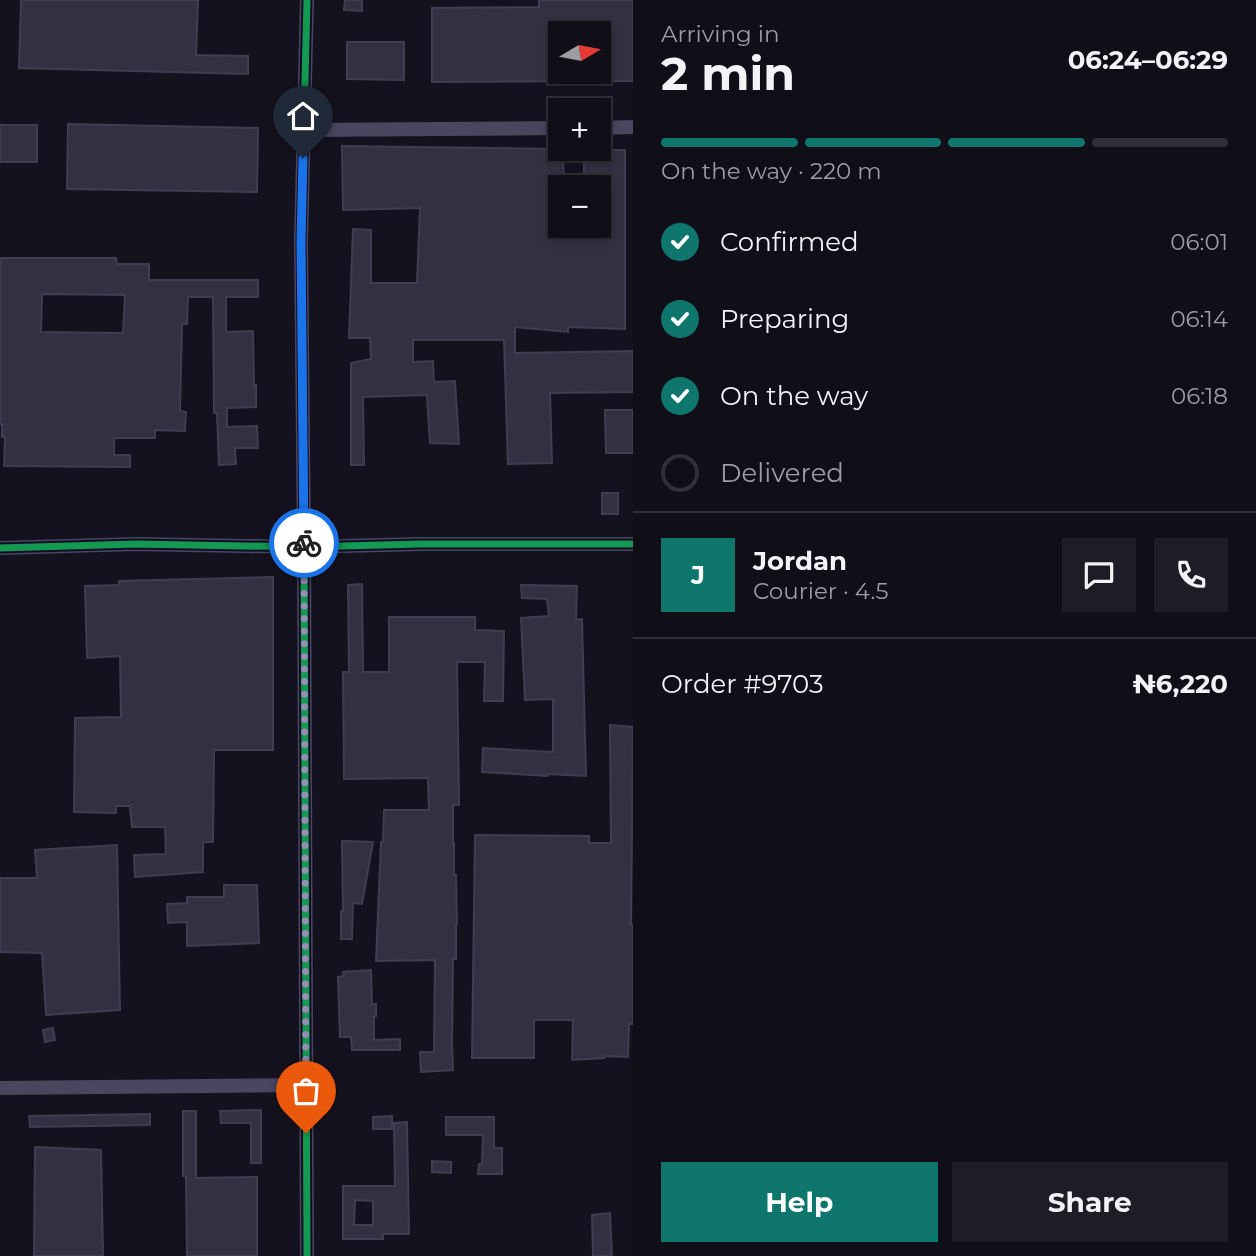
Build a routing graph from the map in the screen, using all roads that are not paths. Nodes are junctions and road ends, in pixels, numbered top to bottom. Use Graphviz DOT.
graph roads {
  1 [pos="307,0"];
  2 [pos="633,127"];
  3 [pos="548,128"];
  4 [pos="611,128"];
  5 [pos="303,130"];
  6 [pos="633,544"];
  7 [pos="304,547"];
  8 [pos="0,548"];
  9 [pos="306,1084"];
  10 [pos="0,1088"];
  11 [pos="307,1256"];
  1 -- 5 [label="street"];
  2 -- 4 [label="street"];
  3 -- 5 [label="street"];
  5 -- 7 [label="street"];
  6 -- 7 [label="street"];
  7 -- 8 [label="street"];
  7 -- 9 [label="street"];
  9 -- 10 [label="street"];
  9 -- 11 [label="street"];
}
